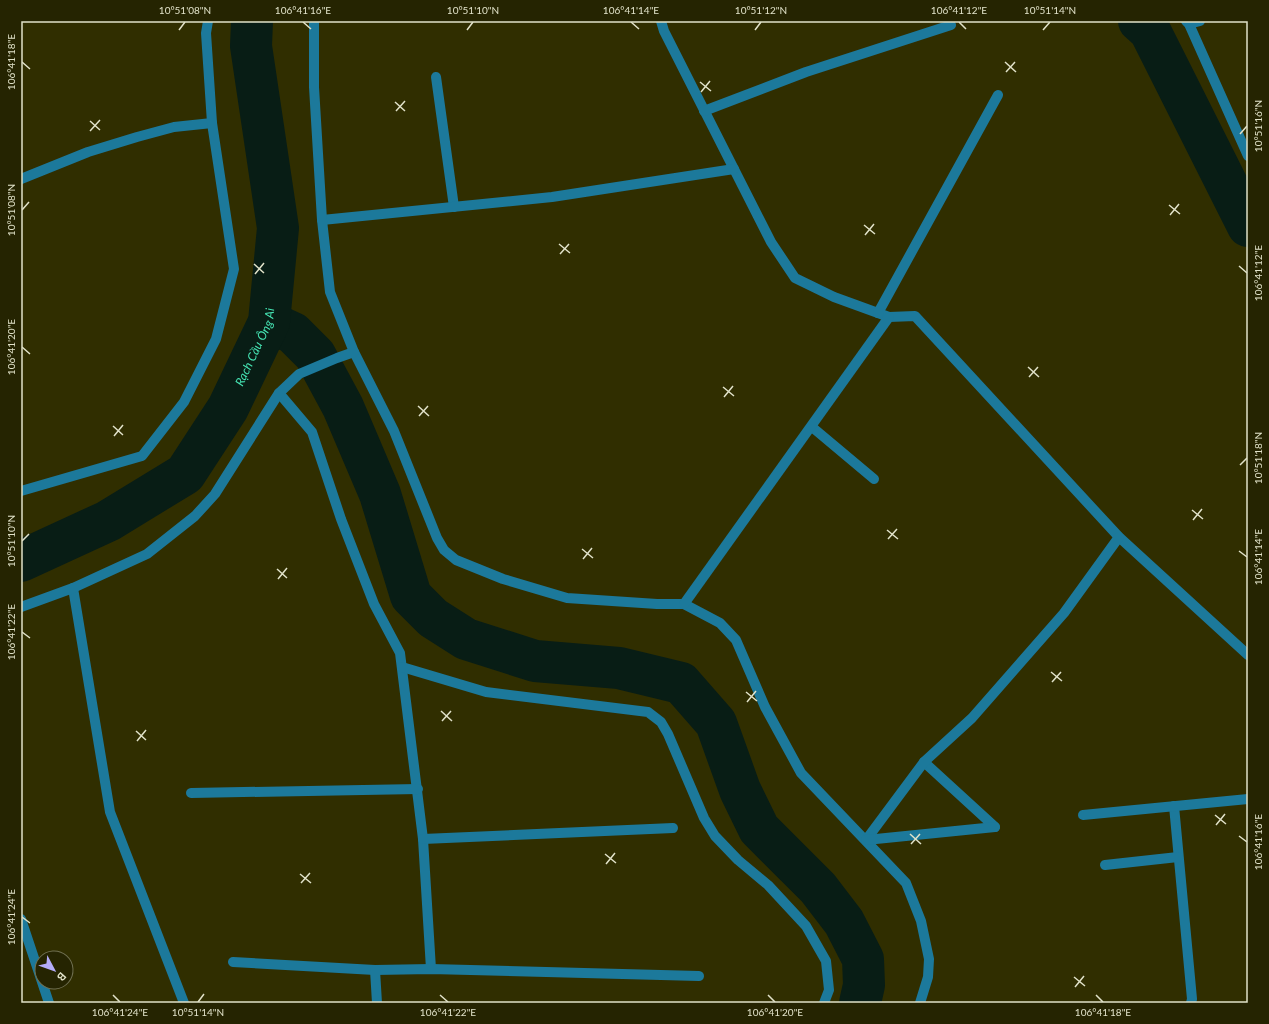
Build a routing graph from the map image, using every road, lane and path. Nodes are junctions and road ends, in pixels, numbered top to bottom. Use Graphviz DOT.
graph roads {
  1 [pos="208,21"];
  2 [pos="314,21"];
  3 [pos="661,21"];
  4 [pos="1200,21"];
  5 [pos="1188,22"];
  6 [pos="952,25"];
  7 [pos="436,77"];
  8 [pos="998,95"];
  9 [pos="704,111"];
  10 [pos="212,123"];
  11 [pos="1248,156"];
  12 [pos="734,169"];
  13 [pos="21,179"];
  14 [pos="454,207"];
  15 [pos="322,220"];
  16 [pos="878,313"];
  17 [pos="888,316"];
  18 [pos="354,352"];
  19 [pos="279,393"];
  20 [pos="812,426"];
  21 [pos="874,479"];
  22 [pos="21,491"];
  23 [pos="1119,537"];
  24 [pos="73,588"];
  25 [pos="684,604"];
  26 [pos="21,607"];
  27 [pos="1248,655"];
  28 [pos="402,667"];
  29 [pos="924,762"];
  30 [pos="418,789"];
  31 [pos="191,793"];
  32 [pos="1248,799"];
  33 [pos="1174,806"];
  34 [pos="1083,815"];
  35 [pos="673,828"];
  36 [pos="423,839"];
  37 [pos="866,840"];
  38 [pos="1178,857"];
  39 [pos="1105,865"];
  40 [pos="22,922"];
  41 [pos="233,962"];
  42 [pos="431,969"];
  43 [pos="375,970"];
  44 [pos="699,976"];
  45 [pos="49,1003"];
  46 [pos="184,1003"];
  47 [pos="377,1003"];
  48 [pos="824,1003"];
  49 [pos="920,1003"];
  50 [pos="1191,1003"];
  1 -- 10 [label="street"];
  2 -- 15 [label="street"];
  3 -- 9 [label="street"];
  4 -- 5 [label="street"];
  5 -- 11 [label="street"];
  6 -- 9 [label="street"];
  7 -- 14 [label="street"];
  8 -- 16 [label="street"];
  9 -- 12 [label="street"];
  10 -- 13 [label="street"];
  10 -- 22 [label="street"];
  12 -- 14 [label="street"];
  12 -- 16 [label="street"];
  14 -- 15 [label="street"];
  15 -- 18 [label="street"];
  16 -- 17 [label="street"];
  17 -- 20 [label="street"];
  17 -- 23 [label="street"];
  18 -- 19 [label="street"];
  18 -- 25 [label="street"];
  19 -- 24 [label="street"];
  19 -- 28 [label="street"];
  20 -- 21 [label="street"];
  20 -- 25 [label="street"];
  23 -- 27 [label="street"];
  23 -- 29 [label="street"];
  24 -- 26 [label="street"];
  24 -- 46 [label="street"];
  25 -- 37 [label="street"];
  28 -- 30 [label="street"];
  28 -- 48 [label="street"];
  29 -- 37 [label="street"];
  29 -- 37 [label="street"];
  30 -- 31 [label="street"];
  30 -- 36 [label="street"];
  32 -- 33 [label="street"];
  33 -- 34 [label="street"];
  33 -- 38 [label="street"];
  35 -- 36 [label="street"];
  36 -- 42 [label="street"];
  37 -- 49 [label="street"];
  38 -- 39 [label="street"];
  38 -- 50 [label="street"];
  40 -- 45 [label="street"];
  41 -- 43 [label="street"];
  42 -- 43 [label="street"];
  42 -- 44 [label="street"];
  43 -- 47 [label="street"];
}
